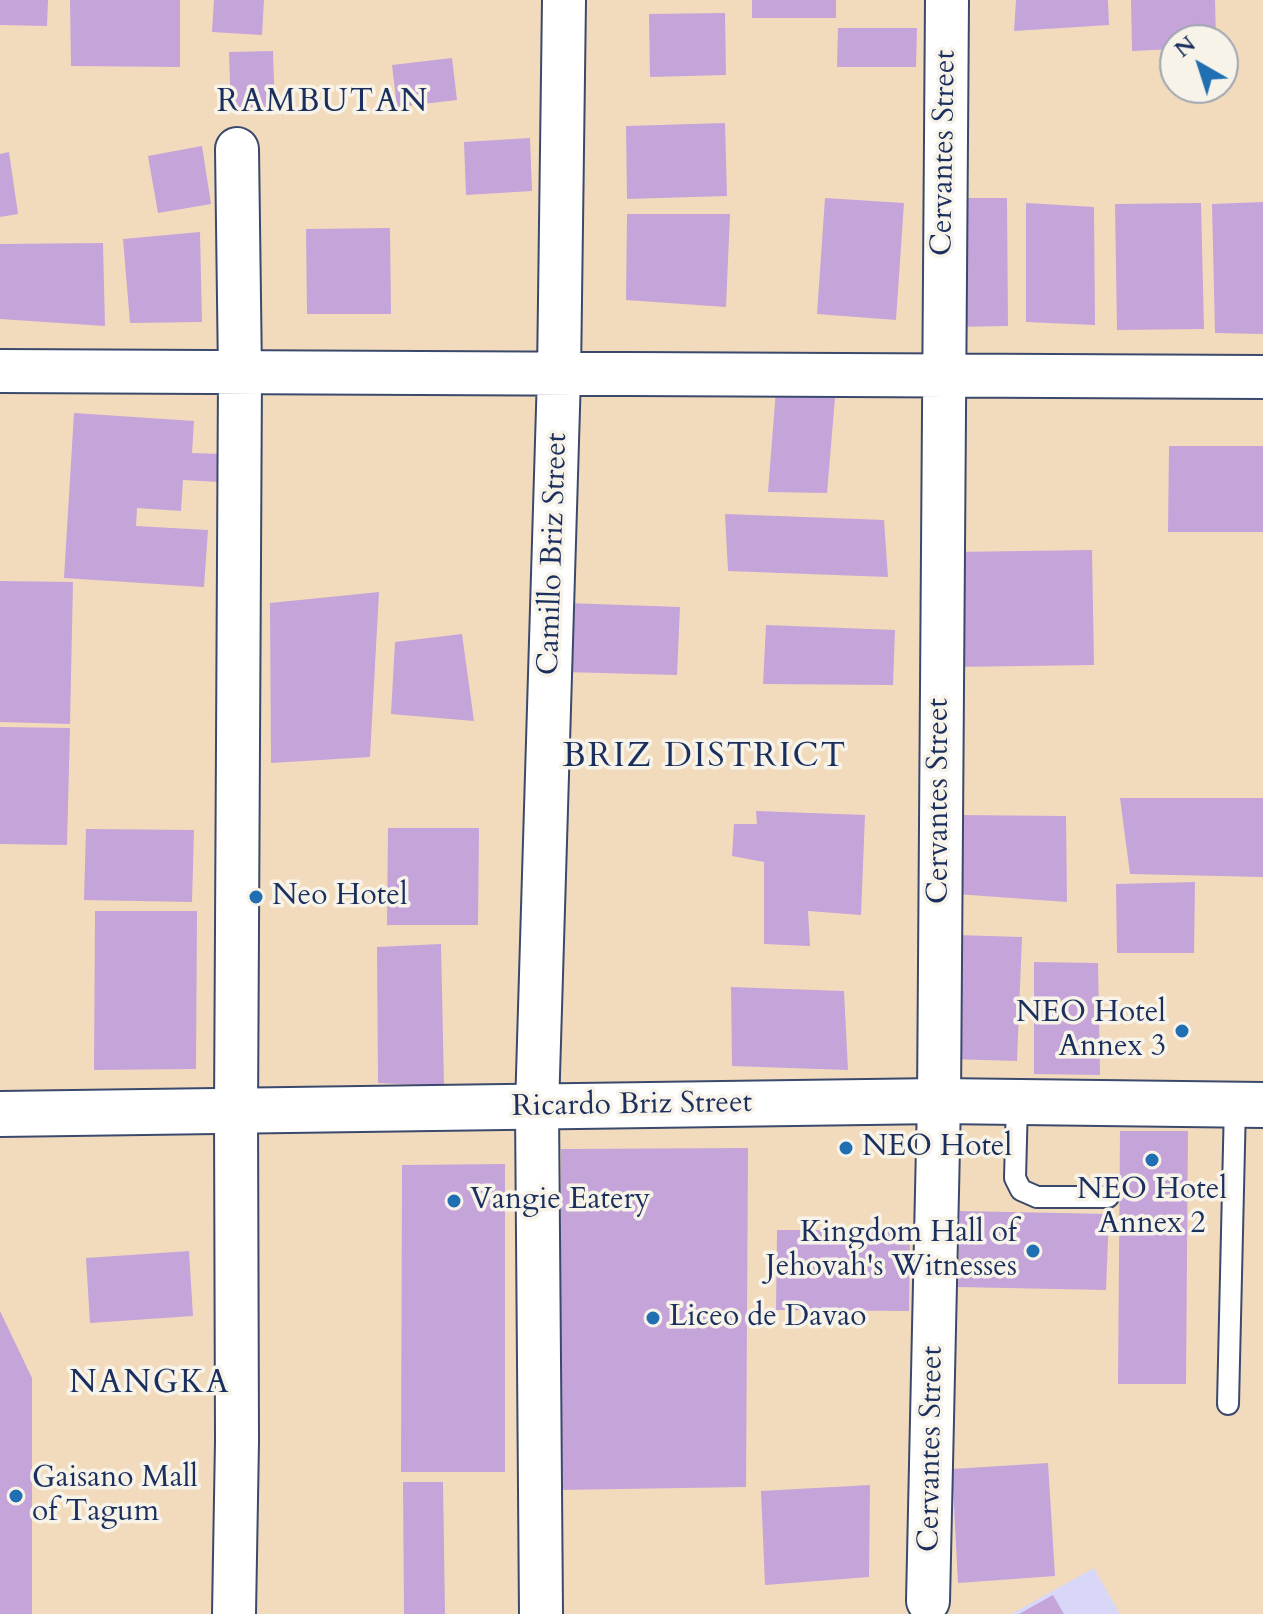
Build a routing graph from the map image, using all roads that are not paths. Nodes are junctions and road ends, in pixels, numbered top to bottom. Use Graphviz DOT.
graph roads {
  1 [pos="564,0"];
  2 [pos="947,0"];
  3 [pos="237,149"];
  4 [pos="0,371"];
  5 [pos="240,374"];
  6 [pos="559,375"];
  7 [pos="942,376"];
  8 [pos="1263,377"];
  9 [pos="939,1101"];
  10 [pos="1017,1102"];
  11 [pos="1249,1104"];
  12 [pos="537,1108"];
  13 [pos="236,1111"];
  14 [pos="0,1114"];
  15 [pos="1108,1197"];
  16 [pos="1228,1404"];
  17 [pos="928,1601"];
  18 [pos="234,1614"];
  19 [pos="541,1614"];
  1 -- 6 [label="street, Camillo Briz Street"];
  2 -- 7 [label="street, Cervantes Street"];
  3 -- 5 [label="street"];
  4 -- 5 [label="street"];
  5 -- 6 [label="street"];
  5 -- 13 [label="street"];
  6 -- 7 [label="street"];
  6 -- 12 [label="street, Camillo Briz Street"];
  7 -- 8 [label="street"];
  7 -- 9 [label="street, Cervantes Street"];
  9 -- 10 [label="street, Ricardo Briz Street"];
  9 -- 12 [label="street, Ricardo Briz Street"];
  9 -- 17 [label="street, Cervantes Street"];
  10 -- 11 [label="street, Ricardo Briz Street"];
  10 -- 15 [label="lane"];
  11 -- 16 [label="lane"];
  12 -- 13 [label="street, Ricardo Briz Street"];
  12 -- 19 [label="street, Camillo Briz Street"];
  13 -- 14 [label="street, Ricardo Briz Street"];
  13 -- 18 [label="street"];
}
